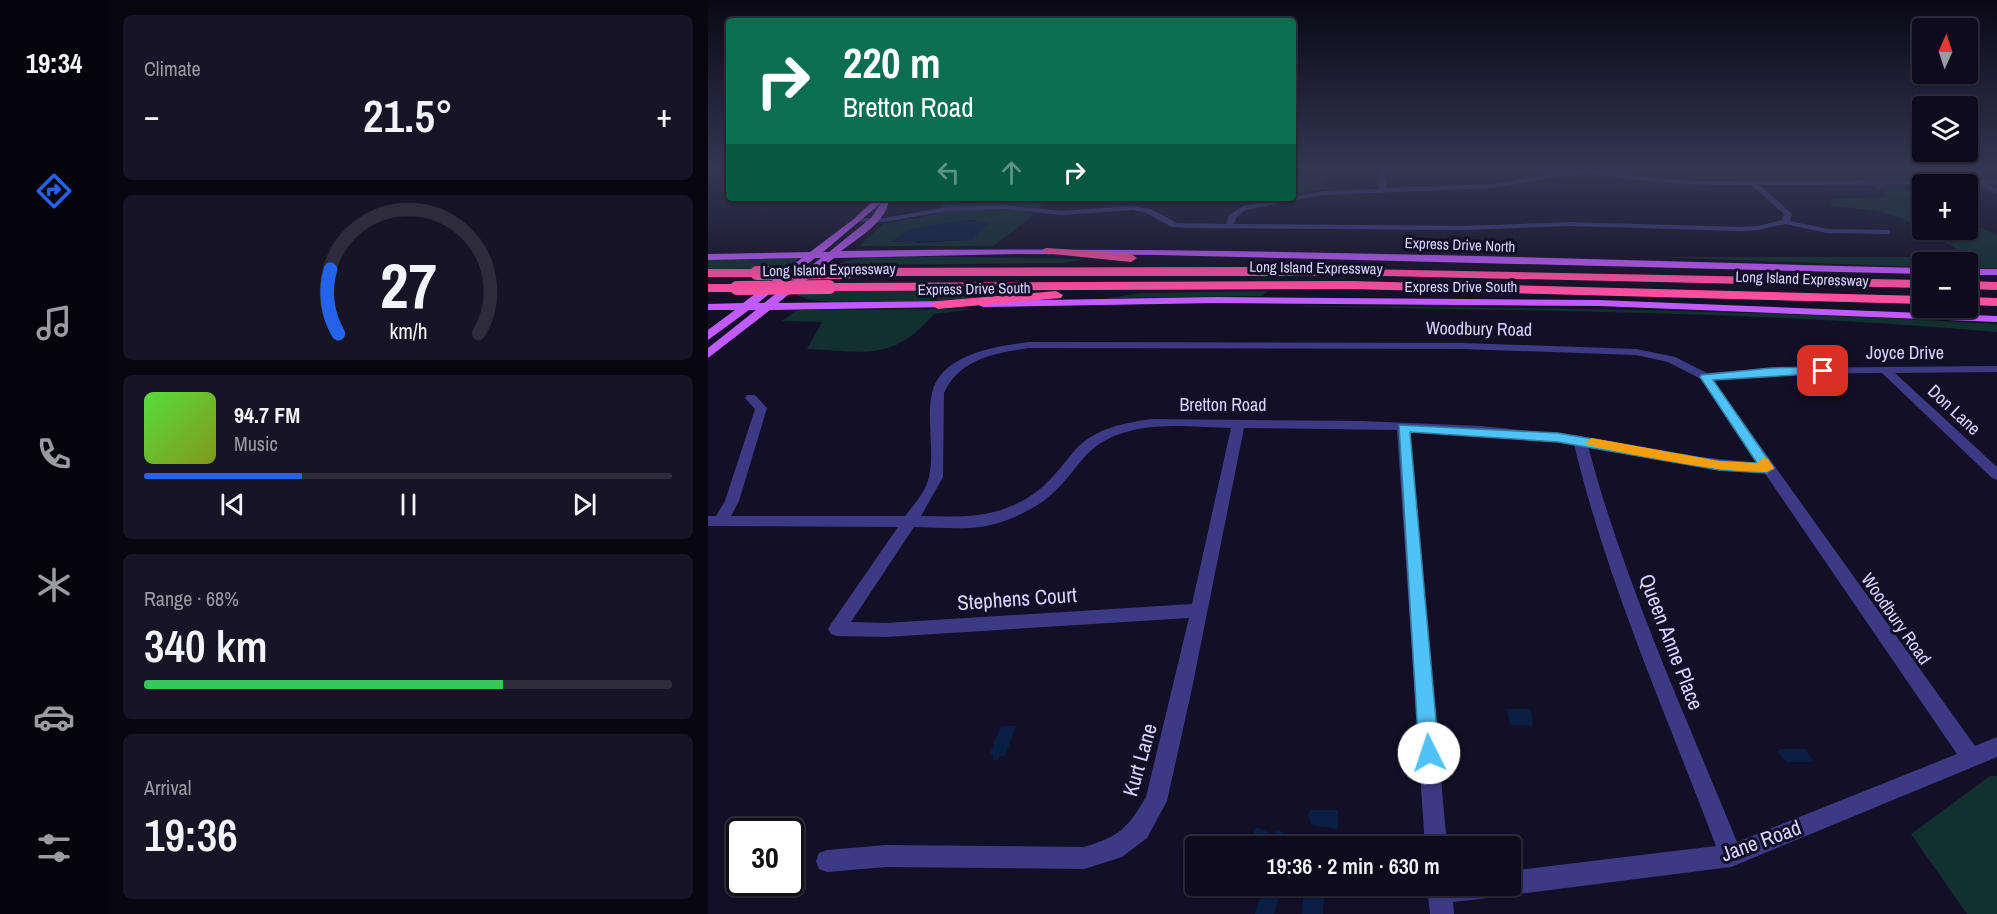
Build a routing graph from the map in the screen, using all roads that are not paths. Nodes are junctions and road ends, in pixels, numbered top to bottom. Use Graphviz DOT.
graph roads {
  1 [pos="866,213"];
  2 [pos="879,213"];
  3 [pos="923,213"];
  4 [pos="1151,213"];
  5 [pos="1236,213"];
  6 [pos="1787,213"];
  7 [pos="858,220"];
  8 [pos="874,220"];
  9 [pos="1785,222"];
  10 [pos="1229,226"];
  11 [pos="1887,232"];
  12 [pos="1047,251"];
  13 [pos="815,254"];
  14 [pos="834,254"];
  15 [pos="708,257"];
  16 [pos="1277,269"];
  17 [pos="1912,271"];
  18 [pos="1978,272"];
  19 [pos="1997,272"];
  20 [pos="708,273"];
  21 [pos="1214,284"];
  22 [pos="1912,284"];
  23 [pos="1978,285"];
  24 [pos="1997,286"];
  25 [pos="708,288"];
  26 [pos="1912,300"];
  27 [pos="1978,301"];
  28 [pos="1997,302"];
  29 [pos="938,305"];
  30 [pos="748,306"];
  31 [pos="768,306"];
  32 [pos="708,307"];
  33 [pos="1997,319"];
  34 [pos="708,336"];
  35 [pos="708,354"];
  36 [pos="1997,369"];
  37 [pos="1886,371"];
  38 [pos="1706,377"];
  39 [pos="751,398"];
  40 [pos="1238,424"];
  41 [pos="1403,427"];
  42 [pos="1580,440"];
  43 [pos="1767,468"];
  44 [pos="1997,475"];
  45 [pos="714,521"];
  46 [pos="909,522"];
  47 [pos="1199,610"];
  48 [pos="837,629"];
  49 [pos="1997,747"];
  50 [pos="1971,757"];
  51 [pos="1435,836"];
  52 [pos="1731,856"];
  53 [pos="827,861"];
  54 [pos="1521,882"];
  1 -- 7 [label="main road"];
  2 -- 8 [label="main road"];
  3 -- 8 [label="street"];
  4 -- 10 [label="street"];
  5 -- 10 [label="street"];
  6 -- 9 [label="street"];
  7 -- 8 [label="street"];
  7 -- 13 [label="main road"];
  8 -- 14 [label="main road"];
  9 -- 10 [label="street"];
  9 -- 11 [label="street"];
  12 -- 14 [label="main road, Express Drive North"];
  12 -- 16 [label="highway"];
  12 -- 17 [label="main road, Express Drive North"];
  13 -- 14 [label="main road, Express Drive North"];
  13 -- 15 [label="main road, Express Drive North"];
  13 -- 30 [label="main road"];
  14 -- 31 [label="main road"];
  16 -- 20 [label="highway, Long Island Expressway, bridge"];
  16 -- 22 [label="highway, Long Island Expressway"];
  18 -- 19 [label="main road"];
  21 -- 25 [label="highway, Long Island Expressway, bridge"];
  21 -- 26 [label="highway, Long Island Expressway"];
  21 -- 29 [label="highway"];
  23 -- 24 [label="highway"];
  27 -- 28 [label="highway"];
  29 -- 31 [label="main road, Express Drive South"];
  29 -- 33 [label="main road, Express Drive South"];
  30 -- 31 [label="main road, Express Drive South"];
  30 -- 32 [label="main road, Express Drive South"];
  30 -- 34 [label="main road"];
  31 -- 35 [label="main road"];
  36 -- 37 [label="street, Joyce Drive"];
  37 -- 38 [label="street, Joyce Drive"];
  37 -- 44 [label="street, Don Lane"];
  38 -- 43 [label="street, Woodbury Road"];
  38 -- 46 [label="street, Woodbury Road"];
  39 -- 45 [label="street"];
  40 -- 41 [label="street, Bretton Road"];
  40 -- 46 [label="street, Bretton Road"];
  40 -- 47 [label="street, Kurt Lane"];
  41 -- 42 [label="street, Bretton Road"];
  41 -- 51 [label="street"];
  42 -- 43 [label="street, Bretton Road"];
  42 -- 52 [label="street, Queen Anne Place"];
  43 -- 50 [label="street, Woodbury Road"];
  45 -- 46 [label="street, Bretton Road"];
  46 -- 48 [label="street, Woodbury Road"];
  47 -- 48 [label="street, Stephens Court"];
  47 -- 53 [label="street, Kurt Lane"];
  49 -- 50 [label="street, Jane Road"];
  50 -- 52 [label="street, Jane Road"];
  52 -- 54 [label="street, Jane Road"];
}
